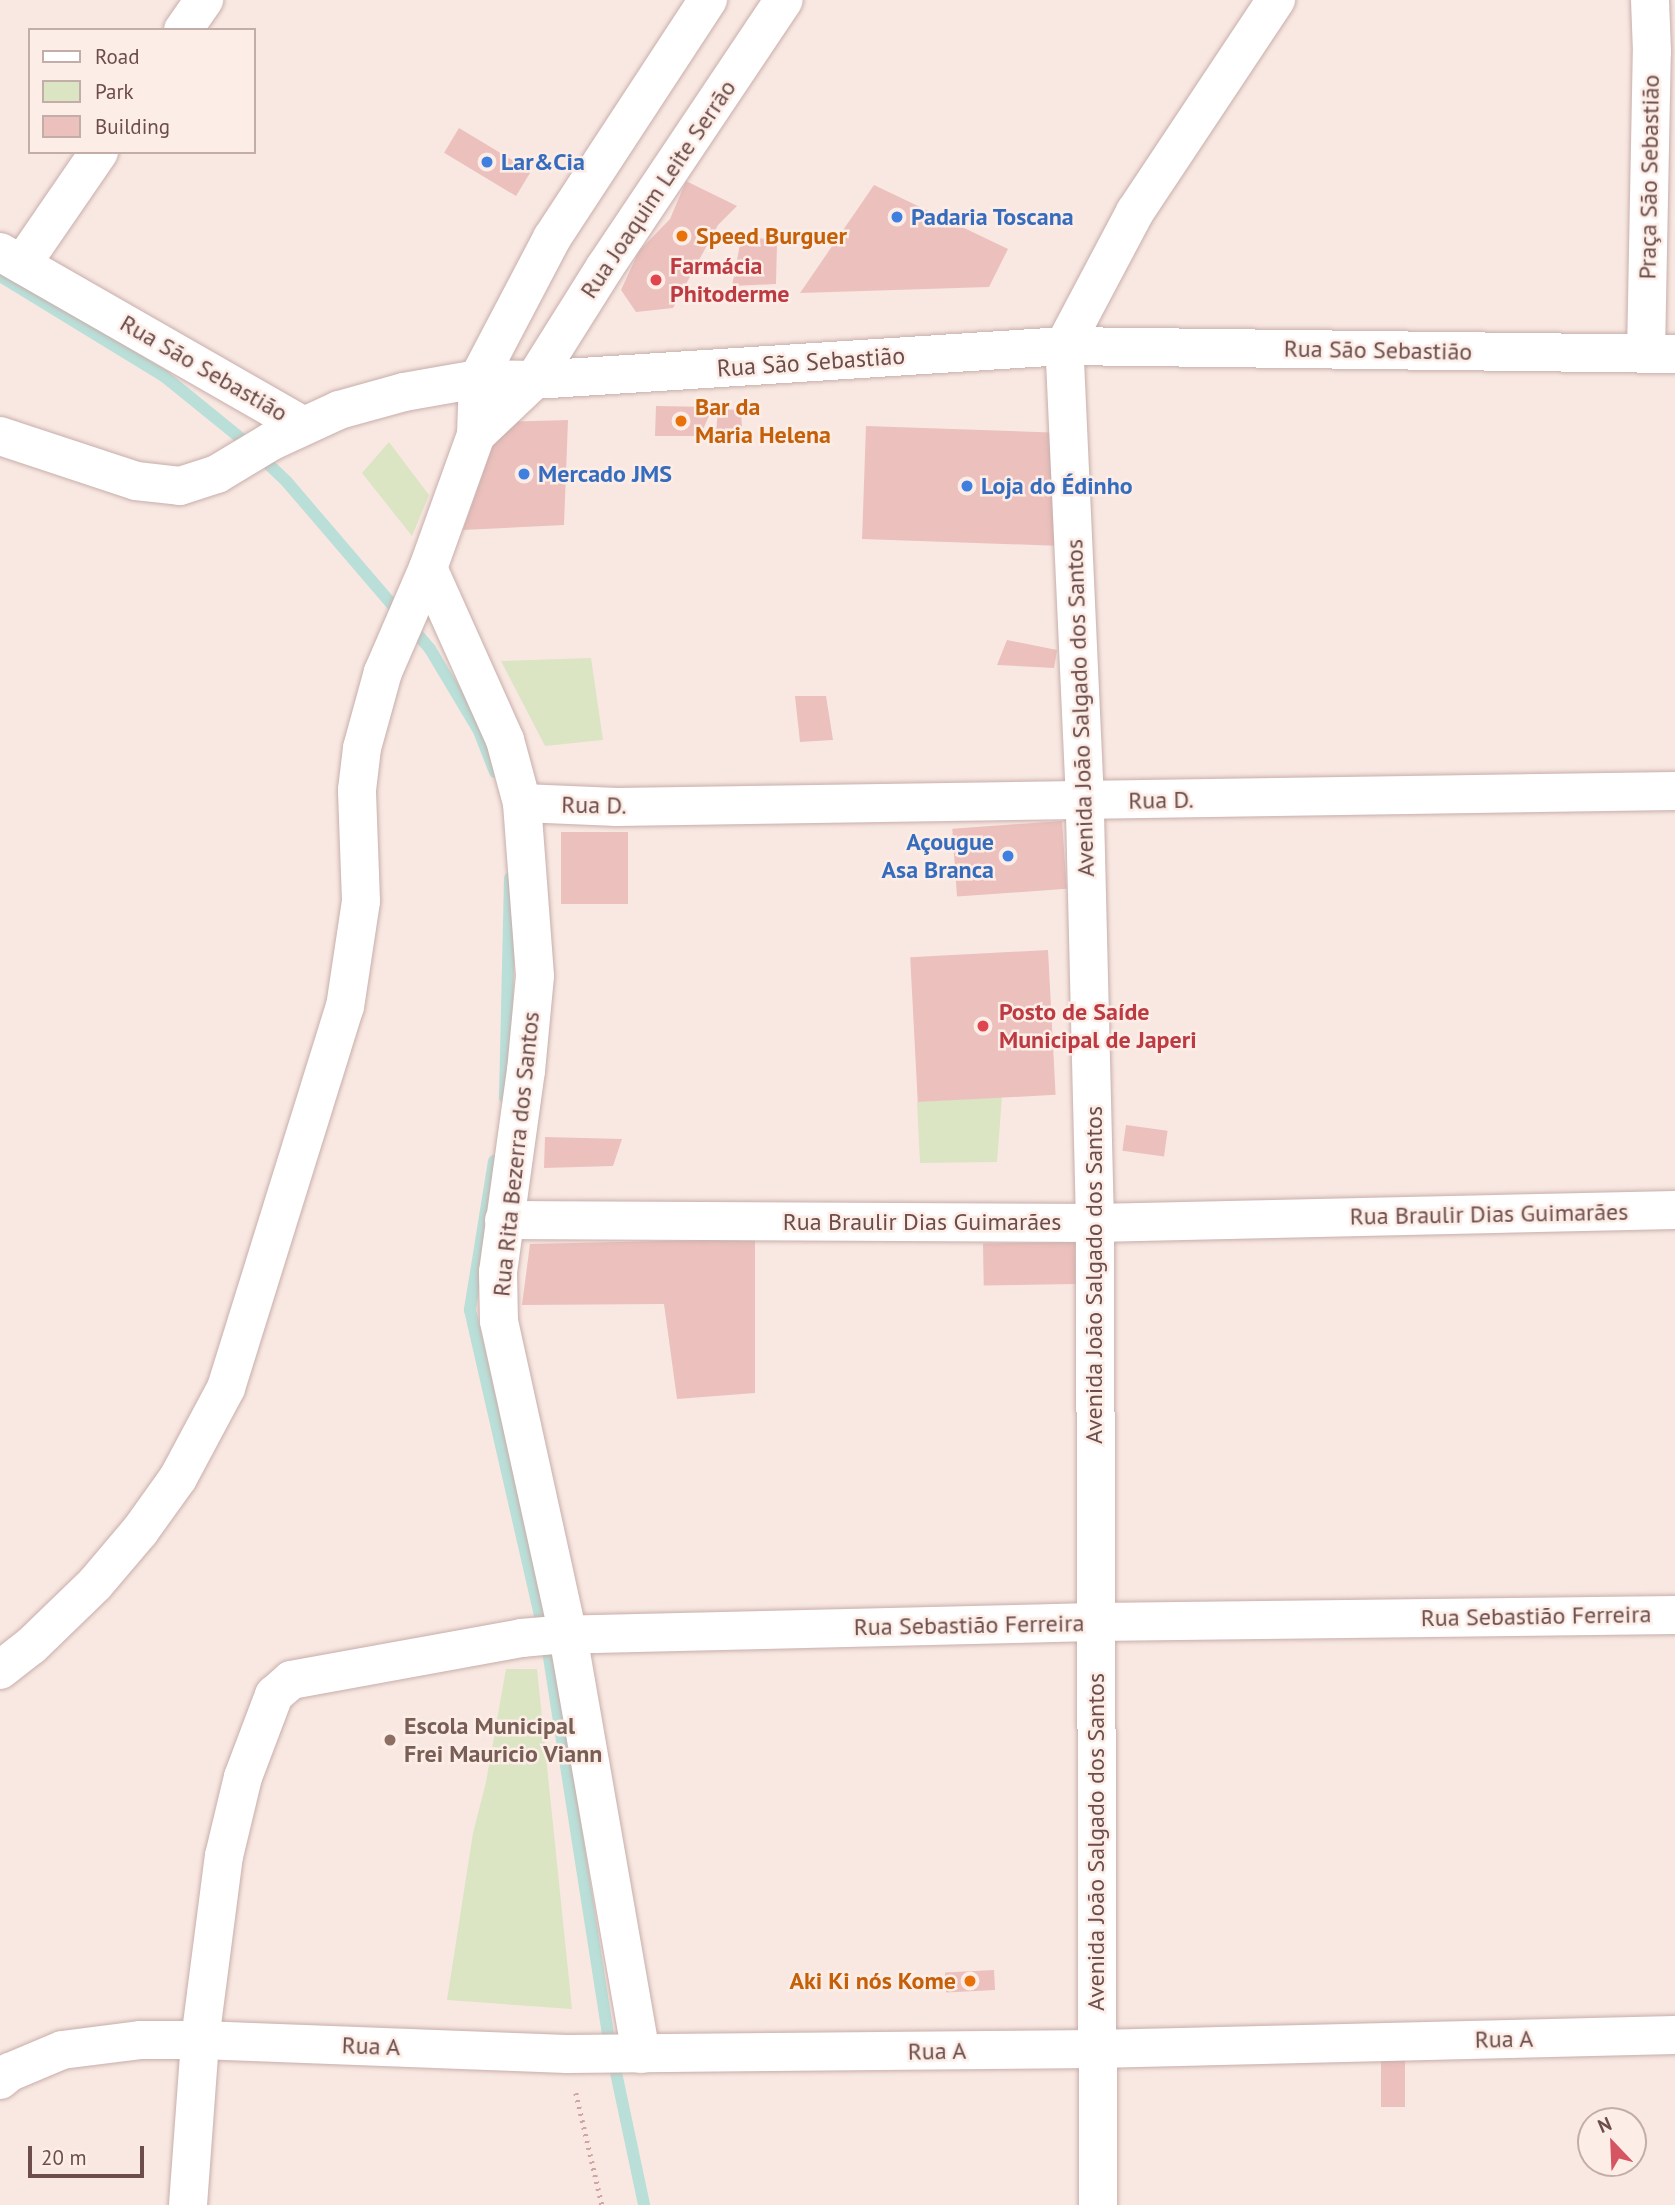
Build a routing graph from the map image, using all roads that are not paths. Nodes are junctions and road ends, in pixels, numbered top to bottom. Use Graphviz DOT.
graph roads {
  1 [pos="204,0"];
  2 [pos="708,0"];
  3 [pos="785,0"];
  4 [pos="1276,0"];
  5 [pos="1650,0"];
  6 [pos="184,28"];
  7 [pos="97,154"];
  8 [pos="11,258"];
  9 [pos="1064,346"];
  10 [pos="1660,354"];
  11 [pos="478,379"];
  12 [pos="534,380"];
  13 [pos="287,433"];
  14 [pos="476,435"];
  15 [pos="0,436"];
  16 [pos="428,568"];
  17 [pos="1675,791"];
  18 [pos="1085,801"];
  19 [pos="522,803"];
  20 [pos="1675,1210"];
  21 [pos="504,1220"];
  22 [pos="1095,1223"];
  23 [pos="1675,1615"];
  24 [pos="1095,1622"];
  25 [pos="548,1636"];
  26 [pos="0,1670"];
  27 [pos="1675,2035"];
  28 [pos="200,2040"];
  29 [pos="1096,2049"];
  30 [pos="605,2054"];
  31 [pos="0,2080"];
  32 [pos="188,2205"];
  33 [pos="1098,2205"];
  1 -- 6 [label="street"];
  2 -- 11 [label="street"];
  3 -- 12 [label="street, Rua Joaquim Leite Serrão"];
  4 -- 9 [label="street"];
  5 -- 10 [label="street, Praça São Sebastião"];
  7 -- 8 [label="street"];
  8 -- 13 [label="street, Rua São Sebastião"];
  9 -- 10 [label="street, Rua São Sebastião"];
  9 -- 12 [label="street, Rua São Sebastião"];
  9 -- 18 [label="street, Avenida João Salgado dos Santos"];
  11 -- 12 [label="street, Rua São Sebastião"];
  11 -- 13 [label="street, Rua São Sebastião"];
  11 -- 14 [label="street"];
  12 -- 14 [label="street"];
  13 -- 15 [label="street"];
  14 -- 16 [label="street"];
  16 -- 19 [label="street, Rua Rita Bezerra dos Santos"];
  16 -- 26 [label="street"];
  17 -- 18 [label="street, Rua D."];
  18 -- 19 [label="street, Rua D."];
  18 -- 22 [label="street, Avenida João Salgado dos Santos"];
  19 -- 21 [label="street, Rua Rita Bezerra dos Santos"];
  20 -- 22 [label="street, Rua Braulir Dias Guimarães"];
  21 -- 22 [label="street, Rua Braulir Dias Guimarães"];
  21 -- 25 [label="street, Rua Rita Bezerra dos Santos"];
  22 -- 24 [label="street, Avenida João Salgado dos Santos"];
  23 -- 24 [label="street, Rua Sebastião Ferreira"];
  24 -- 25 [label="street, Rua Sebastião Ferreira"];
  24 -- 29 [label="street, Avenida João Salgado dos Santos"];
  25 -- 28 [label="street, Rua Sebastião Ferreira"];
  25 -- 30 [label="street, Rua Rita Bezerra dos Santos"];
  27 -- 29 [label="street, Rua A"];
  28 -- 30 [label="street, Rua A"];
  28 -- 31 [label="street, Rua A"];
  28 -- 32 [label="street"];
  29 -- 30 [label="street, Rua A"];
  29 -- 33 [label="street, Avenida João Salgado dos Santos"];
}
